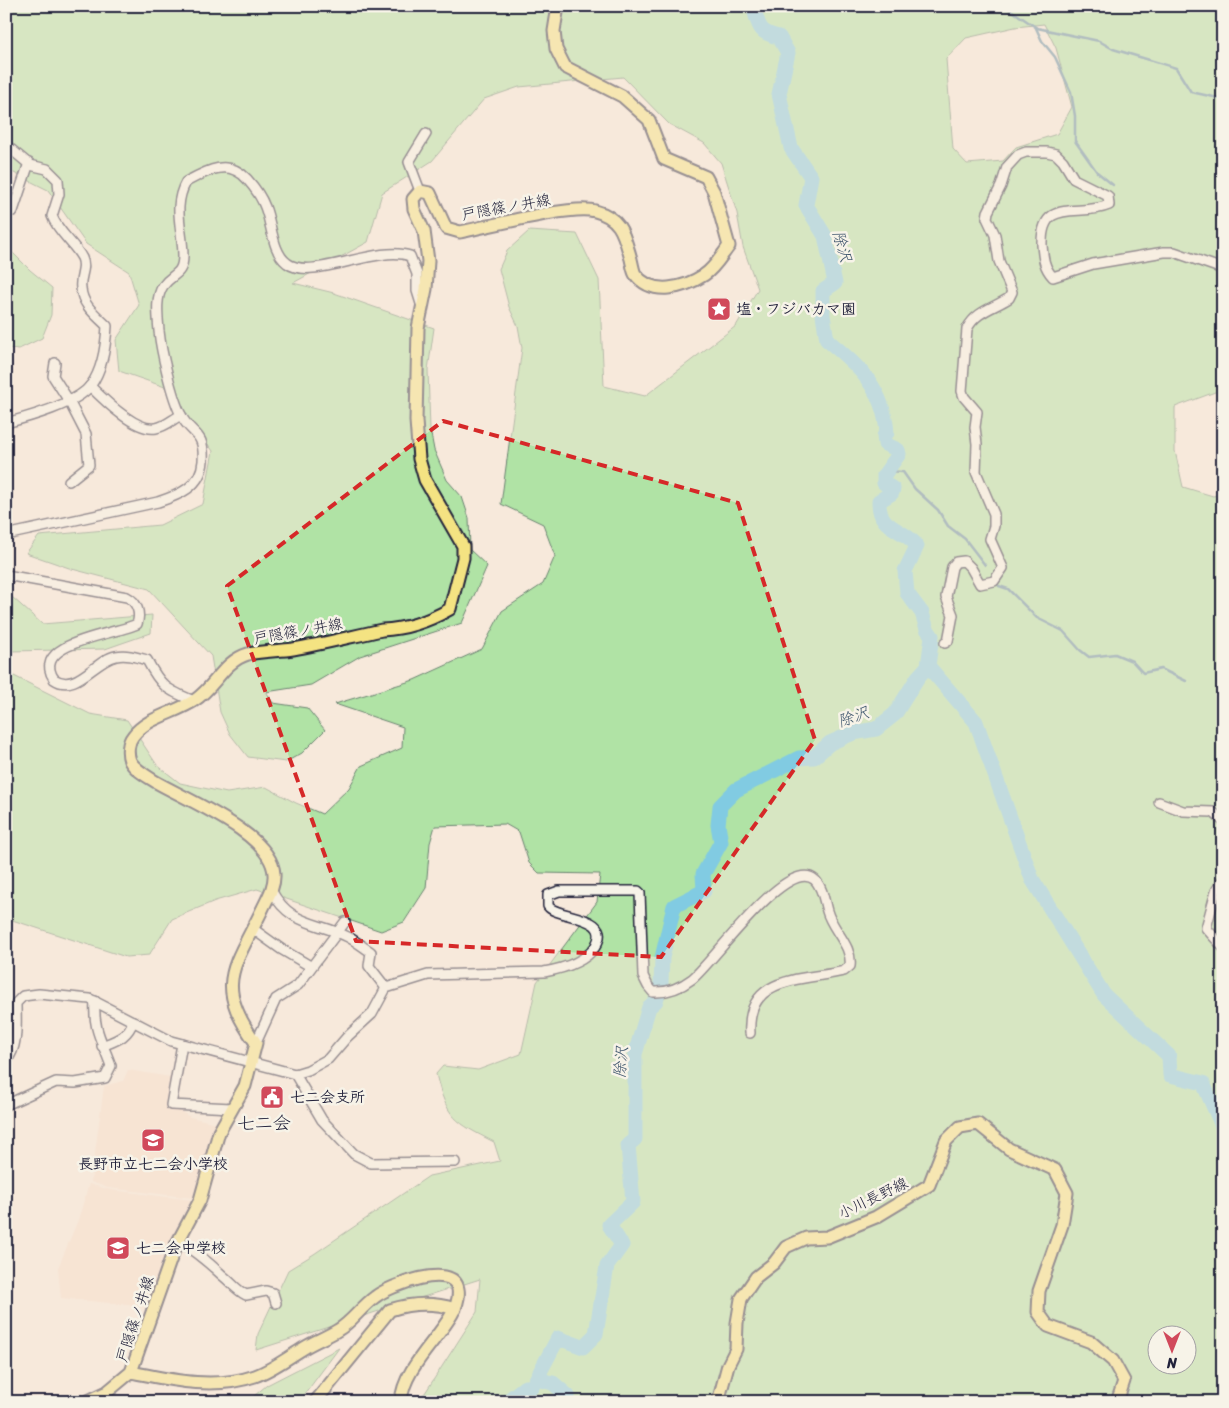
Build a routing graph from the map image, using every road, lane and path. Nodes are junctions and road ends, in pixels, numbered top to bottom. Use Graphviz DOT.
graph roads {
  1 [pos="558,6"];
  2 [pos="426,134"];
  3 [pos="6,145"];
  4 [pos="29,163"];
  5 [pos="420,191"];
  6 [pos="12,211"];
  7 [pos="1223,269"];
  8 [pos="423,309"];
  9 [pos="56,363"];
  10 [pos="90,386"];
  11 [pos="69,400"];
  12 [pos="181,415"];
  13 [pos="6,423"];
  14 [pos="69,481"];
  15 [pos="6,535"];
  16 [pos="6,575"];
  17 [pos="945,643"];
  18 [pos="194,701"];
  19 [pos="1159,802"];
  20 [pos="1223,822"];
  21 [pos="1223,880"];
  22 [pos="271,890"];
  23 [pos="345,922"];
  24 [pos="253,929"];
  25 [pos="338,934"];
  26 [pos="1223,947"];
  27 [pos="310,966"];
  28 [pos="386,988"];
  29 [pos="94,1001"];
  30 [pos="133,1021"];
  31 [pos="750,1032"];
  32 [pos="256,1043"];
  33 [pos="182,1044"];
  34 [pos="102,1046"];
  35 [pos="6,1062"];
  36 [pos="251,1064"];
  37 [pos="295,1074"];
  38 [pos="6,1105"];
  39 [pos="232,1108"];
  40 [pos="455,1162"];
  41 [pos="178,1241"];
  42 [pos="276,1304"];
  43 [pos="455,1309"];
  44 [pos="131,1372"];
  45 [pos="86,1402"];
  46 [pos="315,1402"];
  47 [pos="402,1402"];
  48 [pos="718,1402"];
  49 [pos="1117,1402"];
  1 -- 5 [label="main road, 戸隠篠ノ井線"];
  2 -- 5 [label="street"];
  3 -- 4 [label="street"];
  4 -- 6 [label="street"];
  4 -- 10 [label="street"];
  5 -- 8 [label="main road, 戸隠篠ノ井線"];
  7 -- 17 [label="street"];
  8 -- 12 [label="street"];
  8 -- 18 [label="main road, 戸隠篠ノ井線"];
  9 -- 11 [label="street"];
  10 -- 11 [label="street"];
  10 -- 12 [label="street"];
  11 -- 13 [label="street"];
  11 -- 14 [label="street"];
  12 -- 15 [label="street"];
  16 -- 18 [label="street"];
  18 -- 22 [label="main road, 戸隠篠ノ井線"];
  19 -- 20 [label="street"];
  21 -- 26 [label="street"];
  22 -- 24 [label="main road, 戸隠篠ノ井線"];
  22 -- 25 [label="street"];
  23 -- 25 [label="street"];
  24 -- 27 [label="street"];
  24 -- 32 [label="main road, 戸隠篠ノ井線"];
  25 -- 27 [label="street"];
  25 -- 28 [label="street"];
  27 -- 32 [label="street"];
  28 -- 31 [label="street"];
  28 -- 37 [label="street"];
  29 -- 30 [label="street"];
  29 -- 34 [label="street"];
  29 -- 35 [label="street"];
  30 -- 33 [label="street"];
  30 -- 34 [label="street"];
  32 -- 36 [label="main road, 戸隠篠ノ井線"];
  33 -- 36 [label="street"];
  33 -- 39 [label="street"];
  34 -- 38 [label="street"];
  36 -- 37 [label="street"];
  36 -- 39 [label="main road, 戸隠篠ノ井線"];
  37 -- 40 [label="street"];
  39 -- 41 [label="main road, 戸隠篠ノ井線"];
  41 -- 42 [label="street"];
  41 -- 44 [label="main road, 戸隠篠ノ井線"];
  43 -- 44 [label="main road, 戸隠篠ノ井線"];
  43 -- 46 [label="main road"];
  43 -- 47 [label="main road"];
  44 -- 45 [label="main road"];
  48 -- 49 [label="main road, 小川長野線"];
}
